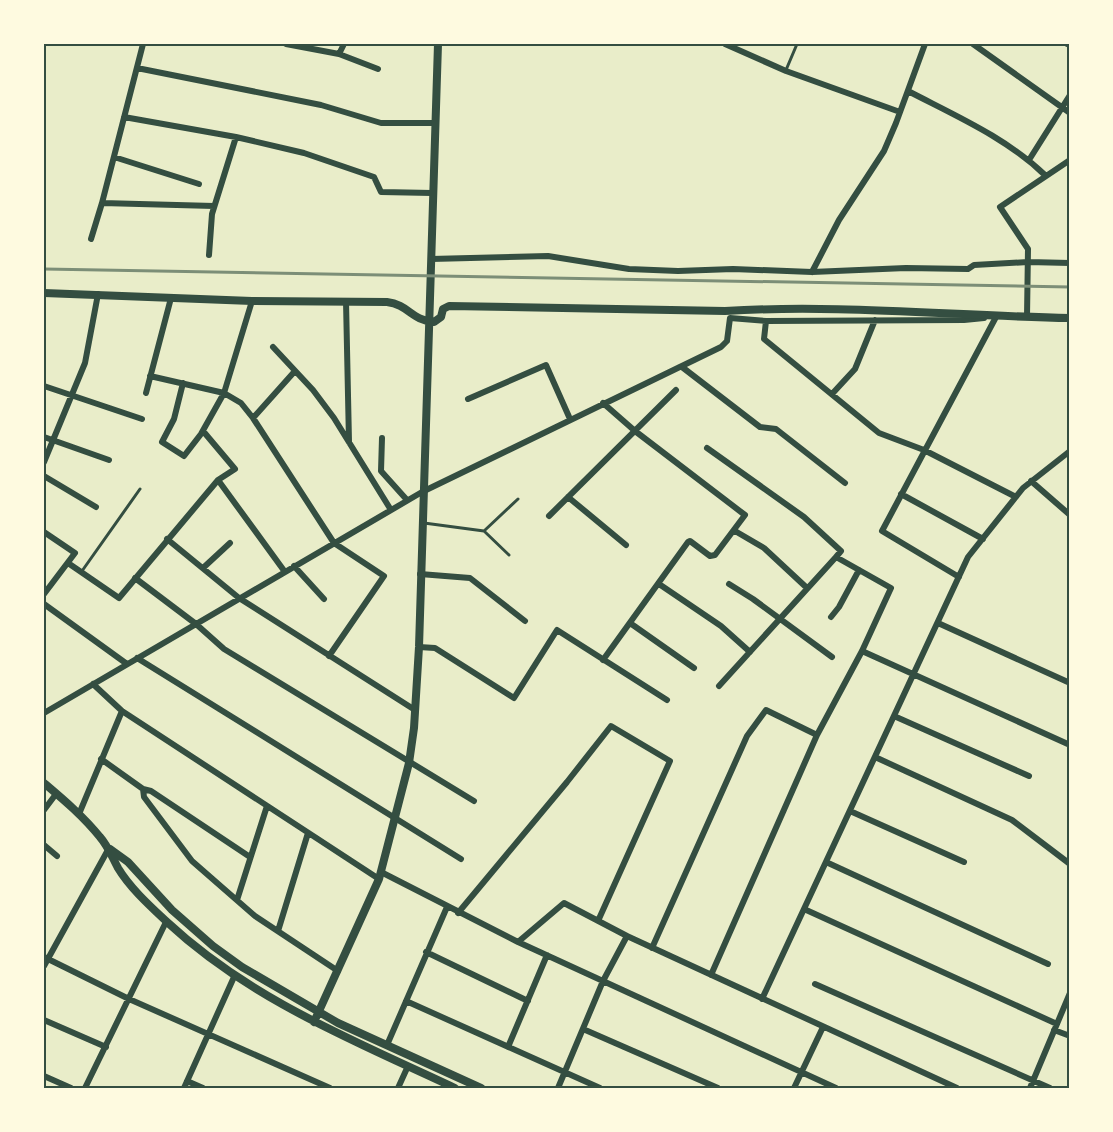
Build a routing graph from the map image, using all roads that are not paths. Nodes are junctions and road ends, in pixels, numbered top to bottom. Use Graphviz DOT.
graph roads {
  1 [pos="143,44"];
  2 [pos="286,44"];
  3 [pos="344,44"];
  4 [pos="438,44"];
  5 [pos="725,44"];
  6 [pos="797,44"];
  7 [pos="925,44"];
  8 [pos="973,44"];
  9 [pos="339,54"];
  10 [pos="137,68"];
  11 [pos="378,69"];
  12 [pos="786,71"];
  13 [pos="908,91"];
  14 [pos="1070,95"];
  15 [pos="1062,108"];
  16 [pos="900,112"];
  17 [pos="1070,113"];
  18 [pos="124,117"];
  19 [pos="435,123"];
  20 [pos="236,137"];
  21 [pos="114,158"];
  22 [pos="1029,160"];
  23 [pos="1070,160"];
  24 [pos="1046,176"];
  25 [pos="199,184"];
  26 [pos="432,193"];
  27 [pos="102,203"];
  28 [pos="214,206"];
  29 [pos="91,239"];
  30 [pos="209,255"];
  31 [pos="431,259"];
  32 [pos="1028,262"];
  33 [pos="1070,263"];
  34 [pos="812,272"];
  35 [pos="44,292"];
  36 [pos="98,294"];
  37 [pos="171,298"];
  38 [pos="252,301"];
  39 [pos="346,302"];
  40 [pos="725,311"];
  41 [pos="996,317"];
  42 [pos="1027,317"];
  43 [pos="730,318"];
  44 [pos="1070,318"];
  45 [pos="875,320"];
  46 [pos="429,321"];
  47 [pos="766,321"];
  48 [pos="273,347"];
  49 [pos="682,367"];
  50 [pos="295,371"];
  51 [pos="150,376"];
  52 [pos="183,383"];
  53 [pos="44,386"];
  54 [pos="675,390"];
  55 [pos="146,393"];
  56 [pos="224,393"];
  57 [pos="832,394"];
  58 [pos="72,395"];
  59 [pos="468,399"];
  60 [pos="603,403"];
  61 [pos="253,418"];
  62 [pos="142,419"];
  63 [pos="570,419"];
  64 [pos="203,431"];
  65 [pos="635,431"];
  66 [pos="44,437"];
  67 [pos="382,438"];
  68 [pos="53,440"];
  69 [pos="349,442"];
  70 [pos="707,448"];
  71 [pos="924,450"];
  72 [pos="1070,451"];
  73 [pos="109,460"];
  74 [pos="44,462"];
  75 [pos="44,476"];
  76 [pos="218,480"];
  77 [pos="1031,481"];
  78 [pos="845,483"];
  79 [pos="140,489"];
  80 [pos="422,492"];
  81 [pos="901,494"];
  82 [pos="568,497"];
  83 [pos="1016,497"];
  84 [pos="518,499"];
  85 [pos="407,500"];
  86 [pos="96,507"];
  87 [pos="390,510"];
  88 [pos="1070,515"];
  89 [pos="549,516"];
  90 [pos="422,523"];
  91 [pos="484,531"];
  92 [pos="735,531"];
  93 [pos="44,532"];
  94 [pos="167,538"];
  95 [pos="983,539"];
  96 [pos="230,543"];
  97 [pos="334,543"];
  98 [pos="626,545"];
  99 [pos="508,555"];
  100 [pos="836,557"];
  101 [pos="68,563"];
  102 [pos="294,567"];
  103 [pos="203,568"];
  104 [pos="859,570"];
  105 [pos="81,572"];
  106 [pos="285,572"];
  107 [pos="420,574"];
  108 [pos="959,577"];
  109 [pos="135,578"];
  110 [pos="658,584"];
  111 [pos="729,584"];
  112 [pos="807,588"];
  113 [pos="44,594"];
  114 [pos="239,598"];
  115 [pos="324,599"];
  116 [pos="44,604"];
  117 [pos="831,617"];
  118 [pos="779,619"];
  119 [pos="525,621"];
  120 [pos="630,623"];
  121 [pos="938,623"];
  122 [pos="196,624"];
  123 [pos="419,647"];
  124 [pos="862,651"];
  125 [pos="750,652"];
  126 [pos="329,656"];
  127 [pos="832,657"];
  128 [pos="137,658"];
  129 [pos="603,660"];
  130 [pos="127,664"];
  131 [pos="694,668"];
  132 [pos="913,675"];
  133 [pos="1070,683"];
  134 [pos="93,684"];
  135 [pos="719,686"];
  136 [pos="667,700"];
  137 [pos="415,710"];
  138 [pos="122,711"];
  139 [pos="44,713"];
  140 [pos="894,716"];
  141 [pos="818,735"];
  142 [pos="1070,745"];
  143 [pos="875,757"];
  144 [pos="101,759"];
  145 [pos="408,763"];
  146 [pos="1029,777"];
  147 [pos="44,783"];
  148 [pos="143,789"];
  149 [pos="57,794"];
  150 [pos="474,801"];
  151 [pos="267,806"];
  152 [pos="44,810"];
  153 [pos="850,811"];
  154 [pos="79,814"];
  155 [pos="395,818"];
  156 [pos="308,833"];
  157 [pos="44,845"];
  158 [pos="109,848"];
  159 [pos="57,856"];
  160 [pos="250,857"];
  161 [pos="461,859"];
  162 [pos="826,862"];
  163 [pos="964,862"];
  164 [pos="1070,864"];
  165 [pos="380,875"];
  166 [pos="237,900"];
  167 [pos="447,907"];
  168 [pos="804,909"];
  169 [pos="458,913"];
  170 [pos="166,921"];
  171 [pos="598,921"];
  172 [pos="278,931"];
  173 [pos="627,936"];
  174 [pos="518,942"];
  175 [pos="652,948"];
  176 [pos="426,952"];
  177 [pos="547,955"];
  178 [pos="46,958"];
  179 [pos="1048,964"];
  180 [pos="44,966"];
  181 [pos="338,971"];
  182 [pos="711,975"];
  183 [pos="234,976"];
  184 [pos="603,981"];
  185 [pos="815,984"];
  186 [pos="1070,993"];
  187 [pos="129,999"];
  188 [pos="762,999"];
  189 [pos="406,1001"];
  190 [pos="528,1001"];
  191 [pos="319,1012"];
  192 [pos="44,1020"];
  193 [pos="314,1022"];
  194 [pos="823,1027"];
  195 [pos="1055,1027"];
  196 [pos="583,1029"];
  197 [pos="208,1033"];
  198 [pos="1070,1036"];
  199 [pos="387,1045"];
  200 [pos="106,1047"];
  201 [pos="508,1047"];
  202 [pos="408,1066"];
  203 [pos="565,1072"];
  204 [pos="802,1072"];
  205 [pos="44,1076"];
  206 [pos="460,1079"];
  207 [pos="187,1081"];
  208 [pos="1031,1085"];
  209 [pos="71,1089"];
  210 [pos="85,1089"];
  211 [pos="184,1089"];
  212 [pos="203,1089"];
  213 [pos="330,1089"];
  214 [pos="398,1089"];
  215 [pos="455,1089"];
  216 [pos="481,1089"];
  217 [pos="558,1089"];
  218 [pos="600,1089"];
  219 [pos="718,1089"];
  220 [pos="794,1089"];
  221 [pos="836,1089"];
  222 [pos="957,1089"];
  223 [pos="1050,1089"];
  1 -- 10 [label="street"];
  2 -- 9 [label="street"];
  3 -- 9 [label="street"];
  4 -- 19 [label="street"];
  5 -- 12 [label="street"];
  6 -- 12 [label="lane"];
  7 -- 13 [label="street"];
  8 -- 15 [label="street"];
  9 -- 11 [label="street"];
  10 -- 18 [label="street"];
  10 -- 19 [label="street"];
  12 -- 16 [label="street"];
  13 -- 16 [label="street"];
  13 -- 22 [label="street"];
  14 -- 15 [label="street"];
  15 -- 17 [label="street"];
  15 -- 22 [label="street"];
  16 -- 34 [label="street"];
  18 -- 20 [label="street"];
  18 -- 21 [label="street"];
  19 -- 26 [label="street"];
  20 -- 26 [label="street"];
  20 -- 28 [label="street"];
  21 -- 25 [label="street"];
  21 -- 27 [label="street"];
  22 -- 24 [label="street"];
  23 -- 24 [label="street"];
  24 -- 32 [label="street"];
  26 -- 31 [label="street"];
  27 -- 28 [label="street"];
  27 -- 29 [label="street"];
  28 -- 30 [label="street"];
  31 -- 34 [label="street"];
  31 -- 46 [label="street"];
  32 -- 33 [label="street"];
  32 -- 34 [label="street"];
  32 -- 42 [label="street"];
  35 -- 36 [label="street"];
  36 -- 37 [label="street"];
  36 -- 58 [label="street"];
  37 -- 38 [label="street"];
  37 -- 51 [label="street"];
  38 -- 39 [label="street"];
  38 -- 56 [label="street"];
  39 -- 46 [label="street"];
  39 -- 69 [label="street"];
  40 -- 41 [label="street"];
  40 -- 43 [label="street"];
  40 -- 46 [label="street"];
  41 -- 42 [label="street"];
  41 -- 45 [label="street"];
  41 -- 71 [label="street"];
  42 -- 44 [label="street"];
  43 -- 47 [label="street"];
  43 -- 49 [label="street"];
  45 -- 47 [label="street"];
  45 -- 57 [label="street"];
  46 -- 80 [label="street"];
  47 -- 57 [label="street"];
  48 -- 50 [label="street"];
  49 -- 60 [label="street"];
  49 -- 78 [label="street"];
  50 -- 61 [label="street"];
  50 -- 69 [label="street"];
  51 -- 52 [label="street"];
  51 -- 55 [label="street"];
  52 -- 56 [label="street"];
  52 -- 64 [label="street"];
  53 -- 58 [label="street"];
  54 -- 65 [label="street"];
  56 -- 61 [label="street"];
  56 -- 64 [label="street"];
  57 -- 71 [label="street"];
  58 -- 62 [label="street"];
  58 -- 68 [label="street"];
  59 -- 63 [label="street"];
  60 -- 63 [label="street"];
  60 -- 65 [label="street"];
  61 -- 97 [label="street"];
  63 -- 80 [label="street"];
  64 -- 76 [label="street"];
  65 -- 82 [label="street"];
  65 -- 92 [label="street"];
  66 -- 68 [label="street"];
  67 -- 85 [label="street"];
  68 -- 73 [label="street"];
  68 -- 74 [label="street"];
  69 -- 87 [label="street"];
  70 -- 100 [label="street"];
  71 -- 81 [label="street"];
  71 -- 83 [label="street"];
  72 -- 77 [label="street"];
  75 -- 86 [label="street"];
  76 -- 94 [label="street"];
  76 -- 106 [label="street"];
  77 -- 83 [label="street"];
  77 -- 88 [label="street"];
  79 -- 105 [label="lane"];
  80 -- 85 [label="street"];
  80 -- 90 [label="street"];
  81 -- 95 [label="street"];
  81 -- 108 [label="street"];
  82 -- 89 [label="street"];
  82 -- 98 [label="street"];
  83 -- 95 [label="street"];
  84 -- 91 [label="lane"];
  85 -- 87 [label="street"];
  87 -- 97 [label="street"];
  90 -- 91 [label="lane"];
  90 -- 107 [label="street"];
  91 -- 99 [label="lane"];
  92 -- 110 [label="street"];
  92 -- 112 [label="street"];
  93 -- 101 [label="street"];
  94 -- 103 [label="street"];
  94 -- 109 [label="street"];
  95 -- 108 [label="street"];
  96 -- 103 [label="street"];
  97 -- 102 [label="street"];
  97 -- 126 [label="street"];
  100 -- 104 [label="street"];
  100 -- 112 [label="street"];
  101 -- 105 [label="street"];
  101 -- 113 [label="street"];
  102 -- 106 [label="street"];
  102 -- 115 [label="street"];
  103 -- 114 [label="street"];
  104 -- 117 [label="street"];
  104 -- 124 [label="street"];
  105 -- 109 [label="street"];
  106 -- 114 [label="street"];
  107 -- 119 [label="street"];
  107 -- 123 [label="street"];
  108 -- 121 [label="street"];
  109 -- 122 [label="street"];
  110 -- 120 [label="street"];
  110 -- 125 [label="street"];
  111 -- 118 [label="street"];
  112 -- 118 [label="street"];
  114 -- 122 [label="street"];
  114 -- 126 [label="street"];
  116 -- 130 [label="street"];
  118 -- 125 [label="street"];
  118 -- 127 [label="street"];
  120 -- 129 [label="street"];
  120 -- 131 [label="street"];
  121 -- 132 [label="street"];
  121 -- 133 [label="street"];
  122 -- 128 [label="street"];
  122 -- 145 [label="street"];
  123 -- 129 [label="street"];
  123 -- 137 [label="street"];
  124 -- 132 [label="street"];
  124 -- 141 [label="street"];
  125 -- 135 [label="street"];
  126 -- 137 [label="street"];
  128 -- 130 [label="street"];
  128 -- 155 [label="street"];
  129 -- 136 [label="street"];
  130 -- 134 [label="street"];
  132 -- 140 [label="street"];
  132 -- 142 [label="street"];
  134 -- 138 [label="street"];
  134 -- 139 [label="street"];
  137 -- 145 [label="street"];
  138 -- 144 [label="street"];
  138 -- 151 [label="street"];
  140 -- 143 [label="street"];
  140 -- 146 [label="street"];
  141 -- 175 [label="street"];
  141 -- 182 [label="street"];
  143 -- 153 [label="street"];
  143 -- 164 [label="street"];
  144 -- 148 [label="street"];
  144 -- 154 [label="street"];
  145 -- 150 [label="street"];
  145 -- 155 [label="street"];
  147 -- 149 [label="street"];
  148 -- 160 [label="street"];
  148 -- 166 [label="street"];
  149 -- 152 [label="street"];
  149 -- 154 [label="street"];
  151 -- 156 [label="street"];
  151 -- 160 [label="street"];
  153 -- 162 [label="street"];
  153 -- 163 [label="street"];
  154 -- 158 [label="street"];
  155 -- 161 [label="street"];
  155 -- 165 [label="street"];
  156 -- 165 [label="street"];
  156 -- 172 [label="street"];
  157 -- 159 [label="street"];
  158 -- 170 [label="street"];
  158 -- 178 [label="street"];
  158 -- 191 [label="street"];
  160 -- 166 [label="street"];
  162 -- 168 [label="street"];
  162 -- 179 [label="street"];
  165 -- 167 [label="street"];
  165 -- 181 [label="street"];
  166 -- 172 [label="street"];
  167 -- 169 [label="street"];
  167 -- 176 [label="street"];
  168 -- 188 [label="street"];
  168 -- 195 [label="street"];
  169 -- 171 [label="street"];
  169 -- 174 [label="street"];
  170 -- 183 [label="street"];
  170 -- 187 [label="street"];
  171 -- 173 [label="street"];
  171 -- 174 [label="street"];
  172 -- 181 [label="street"];
  173 -- 175 [label="street"];
  173 -- 184 [label="street"];
  174 -- 177 [label="street"];
  175 -- 182 [label="street"];
  176 -- 189 [label="street"];
  176 -- 190 [label="street"];
  177 -- 184 [label="street"];
  177 -- 190 [label="street"];
  178 -- 180 [label="street"];
  178 -- 187 [label="street"];
  181 -- 191 [label="street"];
  182 -- 188 [label="street"];
  183 -- 193 [label="street"];
  183 -- 197 [label="street"];
  184 -- 196 [label="street"];
  184 -- 204 [label="street"];
  185 -- 208 [label="street"];
  186 -- 195 [label="street"];
  187 -- 197 [label="street"];
  187 -- 200 [label="street"];
  188 -- 194 [label="street"];
  189 -- 199 [label="street"];
  189 -- 201 [label="street"];
  190 -- 201 [label="street"];
  191 -- 193 [label="street"];
  191 -- 199 [label="street"];
  192 -- 200 [label="street"];
  193 -- 202 [label="street"];
  194 -- 204 [label="street"];
  194 -- 222 [label="street"];
  195 -- 198 [label="street"];
  195 -- 208 [label="street"];
  196 -- 203 [label="street"];
  196 -- 219 [label="street"];
  197 -- 207 [label="street"];
  197 -- 213 [label="street"];
  199 -- 206 [label="street"];
  200 -- 210 [label="street"];
  201 -- 203 [label="street"];
  202 -- 214 [label="street"];
  202 -- 215 [label="street"];
  203 -- 217 [label="street"];
  203 -- 218 [label="street"];
  204 -- 220 [label="street"];
  204 -- 221 [label="street"];
  205 -- 209 [label="street"];
  206 -- 215 [label="street"];
  206 -- 216 [label="street"];
  207 -- 211 [label="street"];
  207 -- 212 [label="street"];
  208 -- 223 [label="street"];
}
